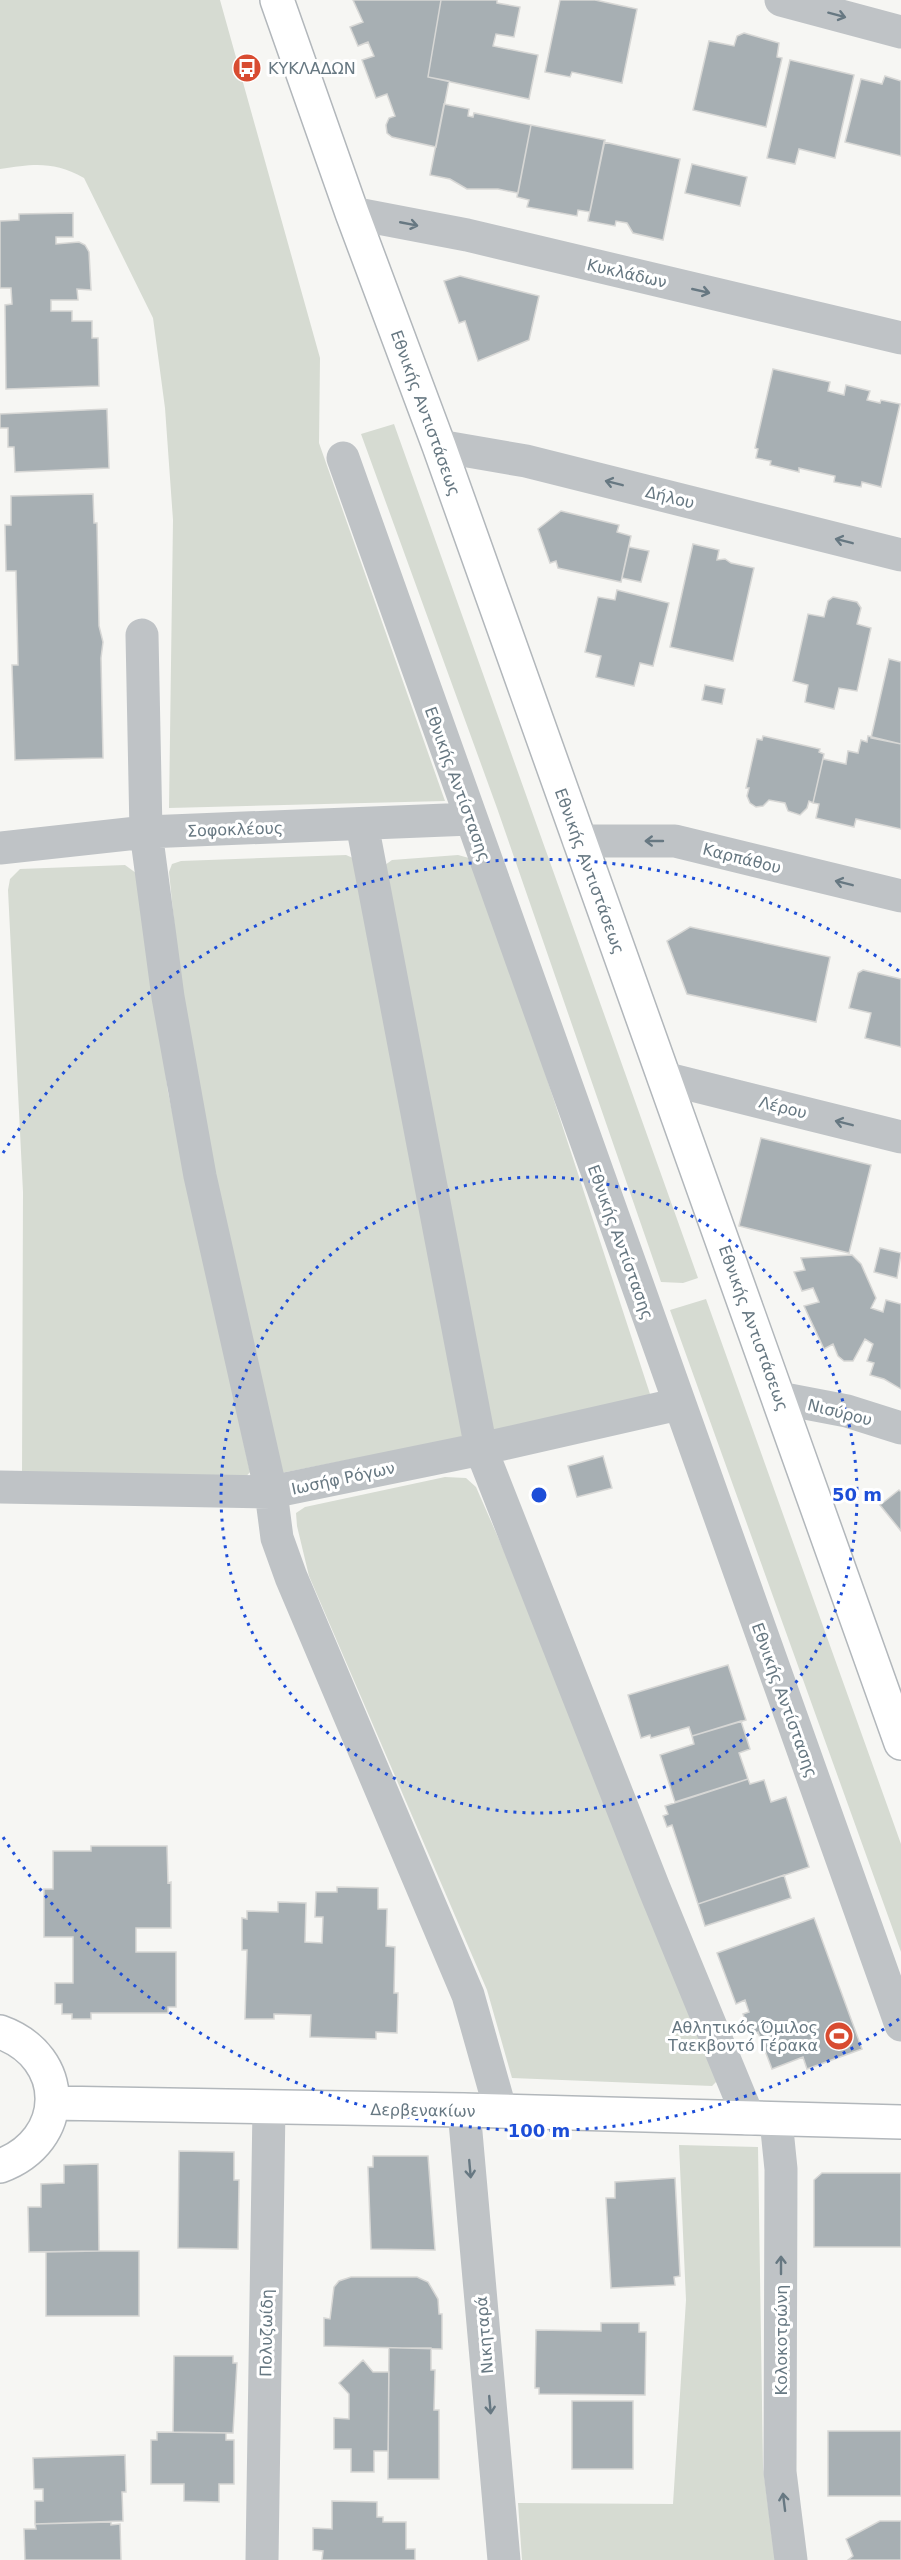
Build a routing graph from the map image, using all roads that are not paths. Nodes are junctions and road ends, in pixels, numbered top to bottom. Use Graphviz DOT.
graph roads {
  1 [pos="277,0"];
  2 [pos="781,0"];
  3 [pos="901,32"];
  4 [pos="352,213"];
  5 [pos="901,338"];
  6 [pos="439,446"];
  7 [pos="343,458"];
  8 [pos="901,555"];
  9 [pos="142,635"];
  10 [pos="471,819"];
  11 [pos="362,824"];
  12 [pos="146,832"];
  13 [pos="579,841"];
  14 [pos="0,848"];
  15 [pos="901,896"];
  16 [pos="664,1078"];
  17 [pos="901,1137"];
  18 [pos="778,1398"];
  19 [pos="679,1404"];
  20 [pos="901,1428"];
  21 [pos="481,1449"];
  22 [pos="0,1486"];
  23 [pos="271,1492"];
  24 [pos="901,1743"];
  25 [pos="901,2025"];
  26 [pos="0,2032"];
  27 [pos="52,2103"];
  28 [pos="269,2107"];
  29 [pos="464,2110"];
  30 [pos="501,2112"];
  31 [pos="763,2119"];
  32 [pos="901,2122"];
  33 [pos="0,2166"];
  34 [pos="262,2560"];
  35 [pos="504,2560"];
  36 [pos="791,2560"];
  1 -- 4 [label="street, Εθνικής Αντιστάσεως"];
  2 -- 3 [label="street, one-way"];
  4 -- 5 [label="street, Κυκλάδων, one-way"];
  4 -- 6 [label="street, Εθνικής Αντιστάσεως"];
  8 -- 6 [label="street, Δήλου, one-way"];
  6 -- 13 [label="street, Εθνικής Αντιστάσεως"];
  7 -- 10 [label="street, Εθνικής Αντίστασης"];
  9 -- 12 [label="street"];
  10 -- 11 [label="street, Σοφοκλέους"];
  10 -- 19 [label="street, Εθνικής Αντίστασης"];
  11 -- 12 [label="street, Σοφοκλέους"];
  11 -- 21 [label="street, Κολοκοτρώνη"];
  12 -- 14 [label="street, Σοφοκλέους"];
  12 -- 23 [label="street"];
  15 -- 13 [label="street, Καρπάθου, one-way"];
  13 -- 16 [label="street, Εθνικής Αντιστάσεως"];
  17 -- 16 [label="street, Λέρου, one-way"];
  16 -- 18 [label="street, Εθνικής Αντιστάσεως"];
  18 -- 20 [label="street, Νισύρου"];
  18 -- 24 [label="street, Εθνικής Αντιστάσεως"];
  19 -- 21 [label="street, Ιωσήφ Ρόγων"];
  19 -- 25 [label="street, Εθνικής Αντίστασης"];
  21 -- 23 [label="street, Ιωσήφ Ρόγων"];
  21 -- 31 [label="street, Κολοκοτρώνη"];
  22 -- 23 [label="street, Ιωσήφ Ρόγων"];
  23 -- 30 [label="street"];
  26 -- 27 [label="street"];
  27 -- 28 [label="street, Δερβενακίων"];
  27 -- 33 [label="street"];
  28 -- 29 [label="street, Δερβενακίων"];
  28 -- 34 [label="street, Πολυζωίδη"];
  29 -- 30 [label="street, Δερβενακίων"];
  29 -- 35 [label="street, Νικηταρά, one-way"];
  30 -- 31 [label="street, Δερβενακίων"];
  31 -- 32 [label="street, Δερβενακίων"];
  36 -- 31 [label="street, Κολοκοτρώνη, one-way"];
}
